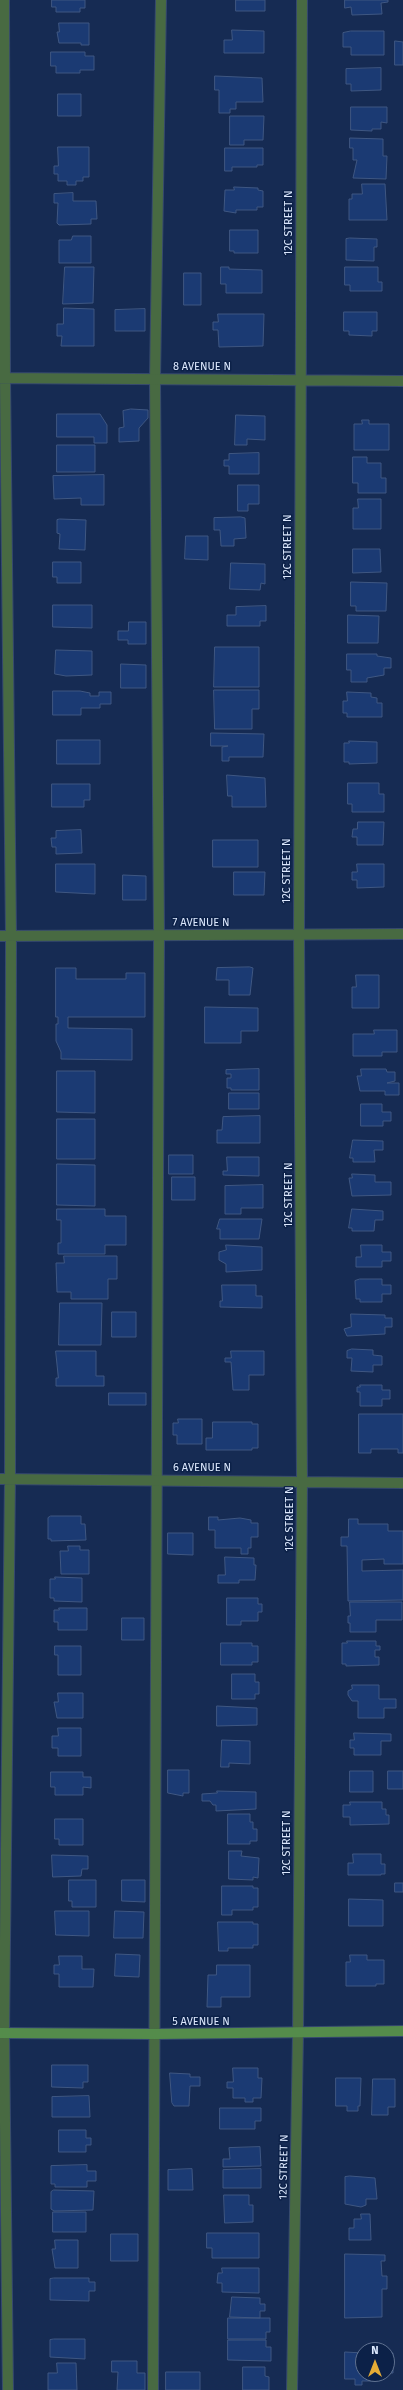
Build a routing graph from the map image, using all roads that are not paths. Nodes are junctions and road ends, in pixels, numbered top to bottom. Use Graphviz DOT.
graph roads {
  1 [pos="4,0"];
  2 [pos="161,0"];
  3 [pos="302,0"];
  4 [pos="2,378"];
  5 [pos="155,379"];
  6 [pos="301,380"];
  7 [pos="403,381"];
  8 [pos="299,934"];
  9 [pos="403,934"];
  10 [pos="159,935"];
  11 [pos="0,936"];
  12 [pos="11,936"];
  13 [pos="5,1479"];
  14 [pos="157,1480"];
  15 [pos="302,1481"];
  16 [pos="403,1483"];
  17 [pos="403,2031"];
  18 [pos="2,2032"];
  19 [pos="298,2033"];
  20 [pos="154,2034"];
  21 [pos="8,2390"];
  22 [pos="153,2390"];
  23 [pos="292,2390"];
  1 -- 4 [label="street"];
  2 -- 5 [label="street"];
  3 -- 6 [label="street, 12C STREET N"];
  4 -- 5 [label="street, 8 AVENUE N"];
  4 -- 12 [label="street"];
  5 -- 6 [label="street, 8 AVENUE N"];
  5 -- 10 [label="street"];
  6 -- 7 [label="street, 8 AVENUE N"];
  6 -- 8 [label="street, 12C STREET N"];
  8 -- 9 [label="street, 7 AVENUE N"];
  8 -- 10 [label="street, 7 AVENUE N"];
  8 -- 15 [label="street, 12C STREET N"];
  10 -- 12 [label="street, 7 AVENUE N"];
  10 -- 14 [label="street"];
  11 -- 12 [label="street, 7 AVENUE N"];
  12 -- 13 [label="street"];
  13 -- 14 [label="street, 6 AVENUE N"];
  13 -- 18 [label="street"];
  14 -- 15 [label="street, 6 AVENUE N"];
  14 -- 20 [label="street"];
  15 -- 16 [label="street, 6 AVENUE N"];
  15 -- 19 [label="street, 12C STREET N"];
  17 -- 19 [label="main road, 5 AVENUE N"];
  18 -- 20 [label="main road, 5 AVENUE N"];
  18 -- 21 [label="street"];
  19 -- 20 [label="main road, 5 AVENUE N"];
  19 -- 23 [label="street, 12C STREET N"];
  20 -- 22 [label="street"];
}
